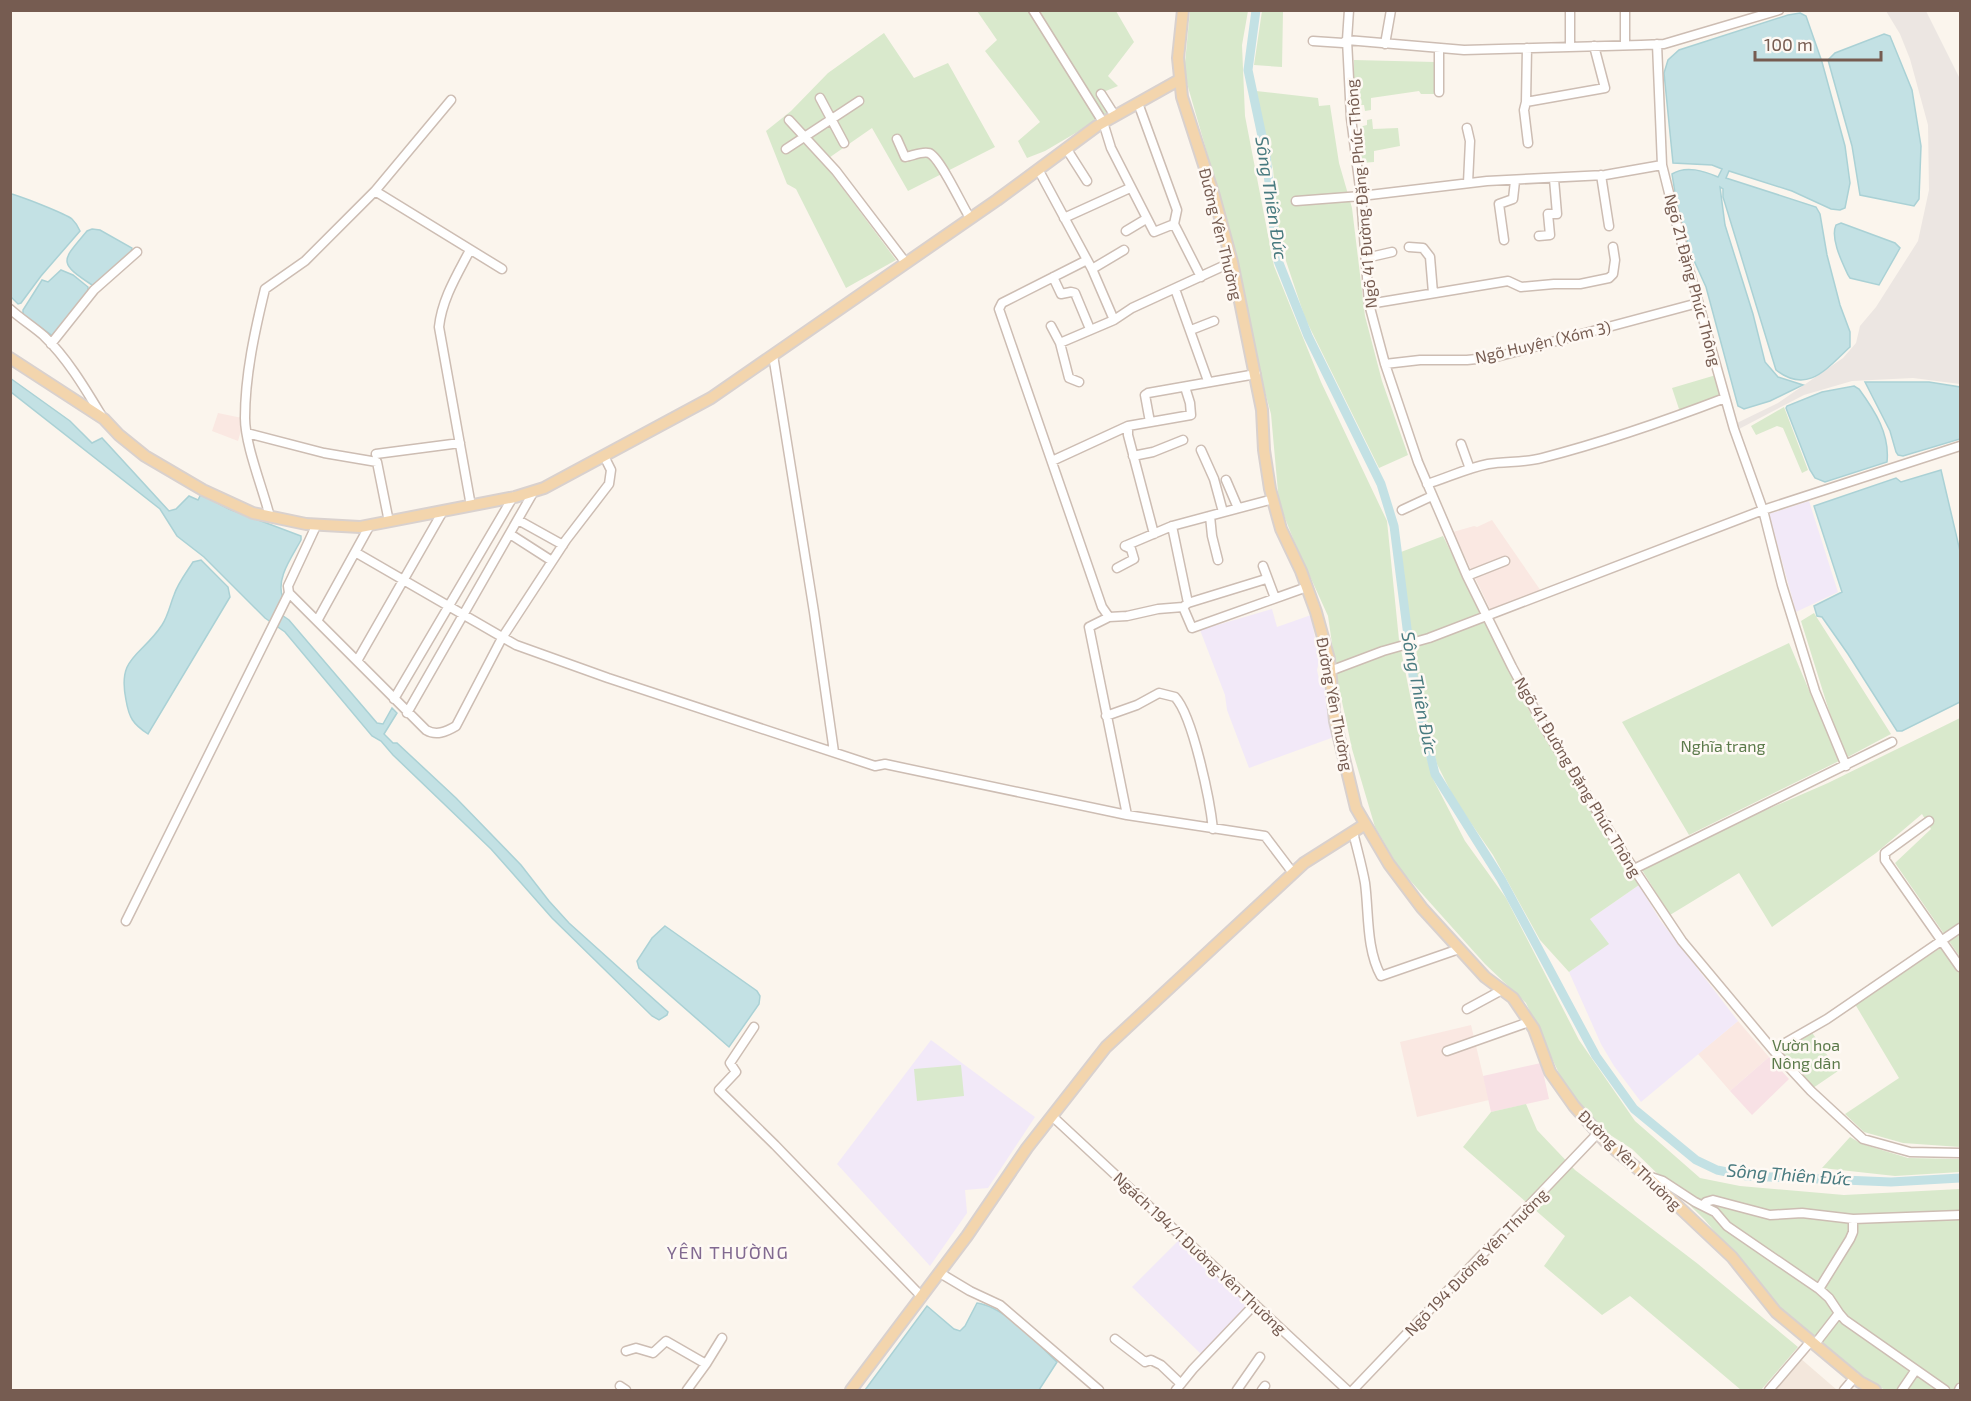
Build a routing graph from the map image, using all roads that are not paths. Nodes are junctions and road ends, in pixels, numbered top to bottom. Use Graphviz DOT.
graph roads {
  1 [pos="1034,10"];
  2 [pos="1183,10"];
  3 [pos="1349,10"];
  4 [pos="1391,10"];
  5 [pos="1570,10"];
  6 [pos="1625,10"];
  7 [pos="1779,10"];
  8 [pos="1347,40"];
  9 [pos="1313,41"];
  10 [pos="1385,44"];
  11 [pos="1657,44"];
  12 [pos="1625,45"];
  13 [pos="1570,46"];
  14 [pos="1594,46"];
  15 [pos="1439,48"];
  16 [pos="1527,48"];
  17 [pos="1179,80"];
  18 [pos="1439,92"];
  19 [pos="1101,94"];
  20 [pos="820,99"];
  21 [pos="451,100"];
  22 [pos="859,101"];
  23 [pos="1526,102"];
  24 [pos="1138,103"];
  25 [pos="1115,116"];
  26 [pos="789,120"];
  27 [pos="831,121"];
  28 [pos="1103,122"];
  29 [pos="1467,128"];
  30 [pos="806,138"];
  31 [pos="897,139"];
  32 [pos="844,143"];
  33 [pos="1528,143"];
  34 [pos="1066,148"];
  35 [pos="786,149"];
  36 [pos="1662,165"];
  37 [pos="1038,169"];
  38 [pos="1601,175"];
  39 [pos="1554,179"];
  40 [pos="1087,181"];
  41 [pos="1515,181"];
  42 [pos="1468,183"];
  43 [pos="1130,188"];
  44 [pos="375,191"];
  45 [pos="1361,196"];
  46 [pos="1296,201"];
  47 [pos="968,214"];
  48 [pos="1065,218"];
  49 [pos="1146,219"];
  50 [pos="1174,224"];
  51 [pos="1609,226"];
  52 [pos="1126,231"];
  53 [pos="1539,236"];
  54 [pos="1504,240"];
  55 [pos="1409,247"];
  56 [pos="1613,247"];
  57 [pos="470,250"];
  58 [pos="1124,250"];
  59 [pos="137,252"];
  60 [pos="1392,252"];
  61 [pos="1365,258"];
  62 [pos="1087,260"];
  63 [pos="1232,262"];
  64 [pos="906,263"];
  65 [pos="502,269"];
  66 [pos="1092,270"];
  67 [pos="1053,277"];
  68 [pos="1201,277"];
  69 [pos="1175,289"];
  70 [pos="1433,293"];
  71 [pos="1698,303"];
  72 [pos="1369,304"];
  73 [pos="10,309"];
  74 [pos="1114,320"];
  75 [pos="1214,321"];
  76 [pos="1051,326"];
  77 [pos="1090,329"];
  78 [pos="1191,330"];
  79 [pos="1060,343"];
  80 [pos="51,344"];
  81 [pos="773,355"];
  82 [pos="10,358"];
  83 [pos="1385,364"];
  84 [pos="1256,374"];
  85 [pos="1079,381"];
  86 [pos="1208,381"];
  87 [pos="1185,387"];
  88 [pos="1725,398"];
  89 [pos="104,419"];
  90 [pos="1150,422"];
  91 [pos="1128,426"];
  92 [pos="247,433"];
  93 [pos="1183,440"];
  94 [pos="460,443"];
  95 [pos="1461,444"];
  96 [pos="1960,446"];
  97 [pos="1201,450"];
  98 [pos="376,454"];
  99 [pos="604,456"];
  100 [pos="1134,456"];
  101 [pos="1052,461"];
  102 [pos="1470,469"];
  103 [pos="1226,480"];
  104 [pos="1427,483"];
  105 [pos="534,491"];
  106 [pos="1432,496"];
  107 [pos="513,497"];
  108 [pos="1273,499"];
  109 [pos="471,506"];
  110 [pos="1238,508"];
  111 [pos="1402,510"];
  112 [pos="1763,510"];
  113 [pos="443,511"];
  114 [pos="1222,512"];
  115 [pos="1210,516"];
  116 [pos="270,517"];
  117 [pos="518,520"];
  118 [pos="389,522"];
  119 [pos="370,525"];
  120 [pos="1172,525"];
  121 [pos="316,526"];
  122 [pos="510,534"];
  123 [pos="1154,534"];
  124 [pos="563,545"];
  125 [pos="355,552"];
  126 [pos="1218,560"];
  127 [pos="552,561"];
  128 [pos="1505,561"];
  129 [pos="1263,566"];
  130 [pos="1117,568"];
  131 [pos="1467,576"];
  132 [pos="1266,579"];
  133 [pos="403,581"];
  134 [pos="1307,587"];
  135 [pos="289,593"];
  136 [pos="1275,598"];
  137 [pos="1186,605"];
  138 [pos="448,608"];
  139 [pos="463,616"];
  140 [pos="1109,617"];
  141 [pos="1486,617"];
  142 [pos="317,621"];
  143 [pos="502,638"];
  144 [pos="357,661"];
  145 [pos="1330,671"];
  146 [pos="394,699"];
  147 [pos="407,713"];
  148 [pos="1106,716"];
  149 [pos="1893,742"];
  150 [pos="834,752"];
  151 [pos="1846,765"];
  152 [pos="1127,815"];
  153 [pos="1929,821"];
  154 [pos="1365,825"];
  155 [pos="1213,829"];
  156 [pos="1353,832"];
  157 [pos="1634,868"];
  158 [pos="1293,873"];
  159 [pos="126,921"];
  160 [pos="1960,928"];
  161 [pos="1942,941"];
  162 [pos="1459,949"];
  163 [pos="1960,967"];
  164 [pos="1502,990"];
  165 [pos="1467,1009"];
  166 [pos="1529,1022"];
  167 [pos="754,1027"];
  168 [pos="1773,1050"];
  169 [pos="1447,1052"];
  170 [pos="1052,1116"];
  171 [pos="1598,1133"];
  172 [pos="1960,1153"];
  173 [pos="1645,1175"];
  174 [pos="1703,1205"];
  175 [pos="1960,1215"];
  176 [pos="1853,1219"];
  177 [pos="940,1273"];
  178 [pos="1819,1289"];
  179 [pos="922,1297"];
  180 [pos="1255,1304"];
  181 [pos="1839,1314"];
  182 [pos="722,1338"];
  183 [pos="1115,1339"];
  184 [pos="1813,1343"];
  185 [pos="626,1351"];
  186 [pos="1260,1357"];
  187 [pos="706,1364"];
  188 [pos="1915,1371"];
  189 [pos="1855,1377"];
  190 [pos="1178,1387"];
  191 [pos="1774,1389"];
  192 [pos="687,1390"];
  193 [pos="851,1390"];
  194 [pos="1099,1390"];
  195 [pos="1237,1390"];
  196 [pos="1347,1390"];
  197 [pos="1353,1390"];
  198 [pos="1845,1390"];
  199 [pos="1876,1390"];
  200 [pos="1902,1390"];
  201 [pos="1945,1390"];
  1 -- 28 [label="street"];
  2 -- 17 [label="main road, Đường Yên Thường"];
  3 -- 8 [label="street, Ngõ 41 Đường Đặng Phúc Thông"];
  4 -- 10 [label="street"];
  5 -- 13 [label="street"];
  6 -- 12 [label="street"];
  7 -- 11 [label="street"];
  8 -- 9 [label="street"];
  8 -- 10 [label="street"];
  8 -- 45 [label="street, Ngõ 41 Đường Đặng Phúc Thông"];
  10 -- 15 [label="street"];
  11 -- 12 [label="street"];
  11 -- 36 [label="street, Ngõ 21 Đặng Phúc Thông"];
  12 -- 14 [label="street"];
  13 -- 14 [label="street"];
  13 -- 16 [label="street"];
  14 -- 23 [label="street"];
  15 -- 16 [label="street"];
  15 -- 18 [label="street"];
  16 -- 23 [label="street"];
  17 -- 24 [label="main road"];
  17 -- 63 [label="main road, Đường Yên Thường"];
  19 -- 25 [label="street"];
  20 -- 27 [label="street"];
  21 -- 44 [label="street"];
  22 -- 27 [label="street"];
  23 -- 33 [label="street"];
  24 -- 25 [label="main road"];
  24 -- 50 [label="street"];
  25 -- 28 [label="main road"];
  26 -- 30 [label="street"];
  27 -- 30 [label="street"];
  27 -- 32 [label="street"];
  28 -- 34 [label="main road"];
  28 -- 43 [label="street"];
  29 -- 42 [label="street"];
  30 -- 35 [label="street"];
  30 -- 64 [label="street"];
  31 -- 47 [label="street"];
  34 -- 37 [label="main road"];
  34 -- 40 [label="street"];
  36 -- 38 [label="street"];
  36 -- 71 [label="street, Ngõ 21 Đặng Phúc Thông"];
  37 -- 47 [label="main road"];
  37 -- 48 [label="street"];
  38 -- 39 [label="street"];
  38 -- 51 [label="street"];
  39 -- 41 [label="street"];
  39 -- 53 [label="street"];
  41 -- 42 [label="street"];
  41 -- 54 [label="street"];
  42 -- 45 [label="street"];
  43 -- 48 [label="street"];
  43 -- 49 [label="street"];
  44 -- 57 [label="street"];
  44 -- 92 [label="street"];
  45 -- 46 [label="street"];
  45 -- 61 [label="street, Ngõ 41 Đường Đặng Phúc Thông"];
  47 -- 64 [label="main road"];
  48 -- 62 [label="street"];
  49 -- 50 [label="street"];
  49 -- 52 [label="street"];
  50 -- 68 [label="street"];
  55 -- 70 [label="street"];
  56 -- 70 [label="street"];
  57 -- 65 [label="street"];
  57 -- 94 [label="street"];
  58 -- 66 [label="street"];
  59 -- 80 [label="street"];
  60 -- 61 [label="street"];
  61 -- 72 [label="street, Ngõ 41 Đường Đặng Phúc Thông"];
  62 -- 66 [label="street"];
  62 -- 67 [label="street"];
  63 -- 68 [label="street"];
  63 -- 84 [label="main road, Đường Yên Thường"];
  64 -- 81 [label="main road"];
  66 -- 74 [label="street"];
  67 -- 77 [label="street"];
  67 -- 101 [label="street"];
  68 -- 69 [label="street"];
  69 -- 74 [label="street"];
  69 -- 78 [label="street"];
  70 -- 72 [label="street"];
  71 -- 83 [label="street, Ngõ Huyện (Xóm 3)"];
  71 -- 88 [label="street, Ngõ 21 Đặng Phúc Thông"];
  72 -- 83 [label="street, Ngõ 41 Đường Đặng Phúc Thông"];
  73 -- 80 [label="street"];
  74 -- 77 [label="street"];
  75 -- 78 [label="street"];
  76 -- 79 [label="street"];
  77 -- 79 [label="street"];
  78 -- 86 [label="street"];
  79 -- 85 [label="street"];
  80 -- 89 [label="street"];
  81 -- 99 [label="main road"];
  81 -- 150 [label="street"];
  82 -- 89 [label="main road"];
  83 -- 104 [label="street, Ngõ 41 Đường Đặng Phúc Thông"];
  84 -- 86 [label="street"];
  84 -- 108 [label="main road, Đường Yên Thường"];
  86 -- 87 [label="street"];
  87 -- 90 [label="street"];
  87 -- 90 [label="street"];
  88 -- 102 [label="street"];
  88 -- 112 [label="street, Ngõ 21 Đặng Phúc Thông"];
  89 -- 116 [label="main road"];
  90 -- 91 [label="street"];
  91 -- 100 [label="street"];
  91 -- 101 [label="street"];
  92 -- 116 [label="street"];
  92 -- 118 [label="street"];
  93 -- 100 [label="street"];
  94 -- 98 [label="street"];
  94 -- 109 [label="street"];
  95 -- 102 [label="street"];
  96 -- 112 [label="street"];
  97 -- 114 [label="street"];
  99 -- 105 [label="main road"];
  99 -- 124 [label="street"];
  100 -- 123 [label="street"];
  101 -- 140 [label="street"];
  102 -- 104 [label="street"];
  103 -- 110 [label="street"];
  104 -- 106 [label="street, Ngõ 41 Đường Đặng Phúc Thông"];
  105 -- 107 [label="main road"];
  105 -- 117 [label="street"];
  106 -- 111 [label="street"];
  106 -- 131 [label="street, Ngõ 41 Đường Đặng Phúc Thông"];
  107 -- 109 [label="main road"];
  107 -- 138 [label="street"];
  108 -- 110 [label="street"];
  108 -- 134 [label="main road, Đường Yên Thường"];
  109 -- 113 [label="main road"];
  110 -- 114 [label="street"];
  112 -- 141 [label="street"];
  112 -- 151 [label="street, Ngõ 21 Đặng Phúc Thông"];
  113 -- 118 [label="main road"];
  113 -- 133 [label="street"];
  114 -- 115 [label="street"];
  115 -- 120 [label="street"];
  115 -- 126 [label="street"];
  116 -- 121 [label="main road"];
  117 -- 122 [label="street"];
  117 -- 124 [label="street"];
  118 -- 119 [label="main road"];
  119 -- 121 [label="main road"];
  119 -- 125 [label="street"];
  120 -- 123 [label="street"];
  120 -- 137 [label="street"];
  121 -- 135 [label="street"];
  122 -- 127 [label="street"];
  122 -- 139 [label="street"];
  123 -- 130 [label="street"];
  124 -- 127 [label="street"];
  125 -- 133 [label="street"];
  125 -- 142 [label="street"];
  127 -- 143 [label="street"];
  128 -- 131 [label="street"];
  129 -- 132 [label="street"];
  131 -- 141 [label="street, Ngõ 41 Đường Đặng Phúc Thông"];
  132 -- 136 [label="street"];
  132 -- 137 [label="street"];
  133 -- 138 [label="street"];
  133 -- 144 [label="street"];
  134 -- 136 [label="street"];
  134 -- 145 [label="main road, Đường Yên Thường"];
  135 -- 142 [label="street"];
  135 -- 159 [label="street"];
  136 -- 137 [label="street"];
  137 -- 140 [label="street"];
  138 -- 139 [label="street"];
  138 -- 146 [label="street"];
  139 -- 143 [label="street"];
  139 -- 147 [label="street"];
  140 -- 148 [label="street"];
  141 -- 145 [label="street"];
  141 -- 157 [label="street, Ngõ 41 Đường Đặng Phúc Thông"];
  142 -- 144 [label="street"];
  143 -- 147 [label="street"];
  143 -- 150 [label="street"];
  144 -- 146 [label="street"];
  145 -- 154 [label="main road, Đường Yên Thường"];
  146 -- 147 [label="street"];
  148 -- 152 [label="street"];
  148 -- 155 [label="street"];
  149 -- 151 [label="street"];
  150 -- 152 [label="street"];
  151 -- 157 [label="street"];
  152 -- 155 [label="street"];
  153 -- 161 [label="street"];
  154 -- 156 [label="main road"];
  154 -- 162 [label="main road, Đường Yên Thường"];
  155 -- 158 [label="street"];
  156 -- 158 [label="main road"];
  156 -- 162 [label="street"];
  157 -- 168 [label="street, Ngõ 41 Đường Đặng Phúc Thông"];
  158 -- 170 [label="main road"];
  160 -- 161 [label="street"];
  161 -- 163 [label="street"];
  161 -- 168 [label="street"];
  162 -- 164 [label="main road, Đường Yên Thường"];
  164 -- 165 [label="street"];
  164 -- 166 [label="main road, Đường Yên Thường"];
  166 -- 169 [label="street"];
  166 -- 171 [label="main road, Đường Yên Thường"];
  167 -- 179 [label="street"];
  168 -- 172 [label="street, Ngõ 41 Đường Đặng Phúc Thông"];
  170 -- 177 [label="main road"];
  170 -- 180 [label="street, Ngách 194/1 Đường Yên Thường"];
  171 -- 173 [label="main road, Đường Yên Thường"];
  171 -- 197 [label="street, Ngõ 194 Đường Yên Thường"];
  173 -- 174 [label="street"];
  173 -- 184 [label="main road, Đường Yên Thường"];
  174 -- 176 [label="street"];
  174 -- 178 [label="street"];
  175 -- 176 [label="street"];
  176 -- 178 [label="street"];
  177 -- 179 [label="main road"];
  177 -- 194 [label="street"];
  178 -- 181 [label="street"];
  179 -- 193 [label="main road"];
  180 -- 190 [label="street"];
  180 -- 196 [label="street, Ngách 194/1 Đường Yên Thường"];
  181 -- 184 [label="street"];
  181 -- 188 [label="street"];
  182 -- 187 [label="street"];
  183 -- 190 [label="street"];
  184 -- 189 [label="main road, Đường Yên Thường"];
  184 -- 191 [label="street"];
  185 -- 187 [label="street"];
  186 -- 195 [label="street"];
  187 -- 192 [label="street"];
  188 -- 200 [label="street"];
  188 -- 201 [label="street"];
  189 -- 198 [label="street"];
  189 -- 199 [label="main road, Đường Yên Thường"];
}
